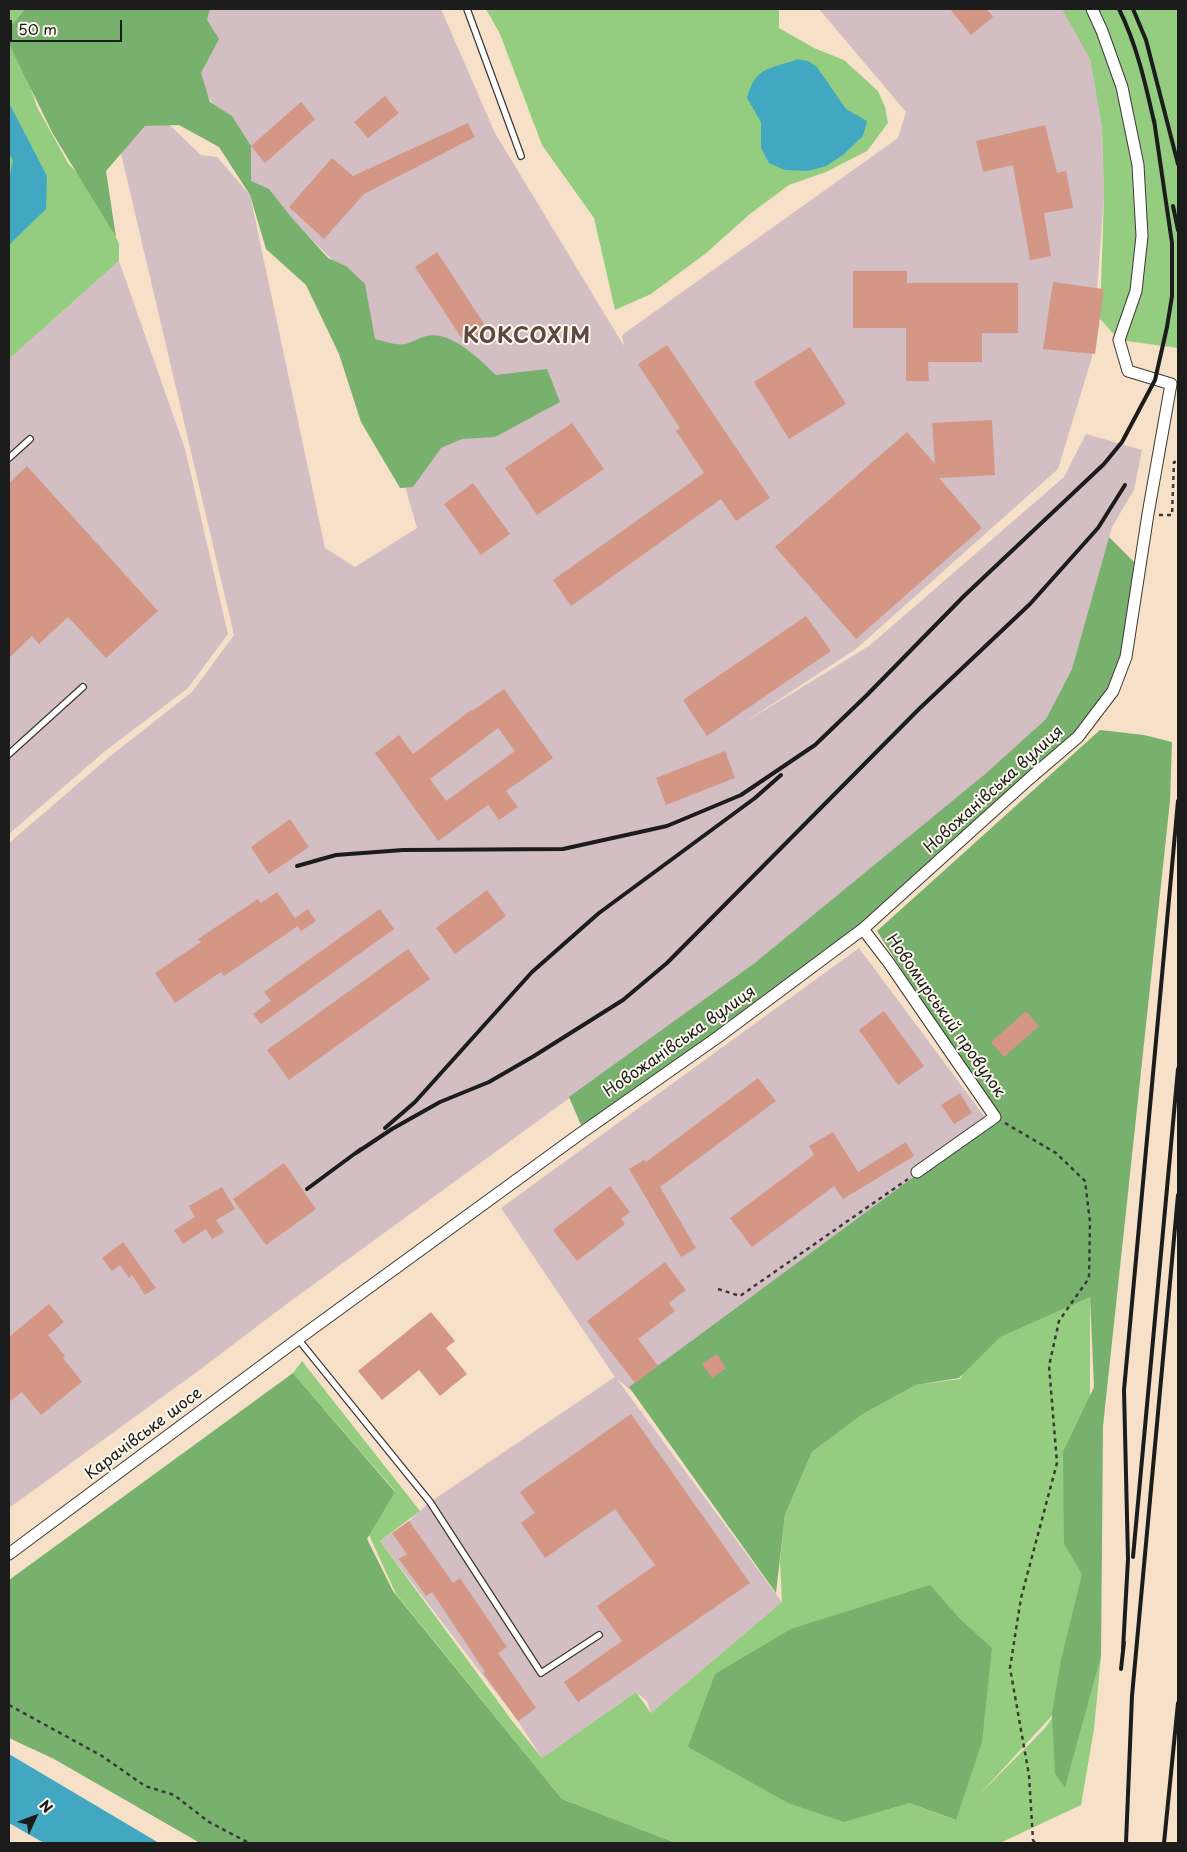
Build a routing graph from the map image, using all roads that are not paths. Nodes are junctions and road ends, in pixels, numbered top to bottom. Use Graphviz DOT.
graph roads {
  1 [pos="467,9"];
  2 [pos="1092,9"];
  3 [pos="521,156"];
  4 [pos="30,439"];
  5 [pos="9,458"];
  6 [pos="83,687"];
  7 [pos="9,754"];
  8 [pos="863,929"];
  9 [pos="917,1172"];
  10 [pos="298,1339"];
  11 [pos="9,1554"];
  12 [pos="599,1634"];
  1 -- 3 [label="lane"];
  2 -- 8 [label="street, Новожанівська вулиця"];
  4 -- 5 [label="lane"];
  6 -- 7 [label="lane"];
  8 -- 9 [label="street, Новомирський провулок"];
  8 -- 10 [label="street, Новожанівська вулиця"];
  10 -- 11 [label="street, Карачівське шосе"];
  10 -- 12 [label="lane"];
}
